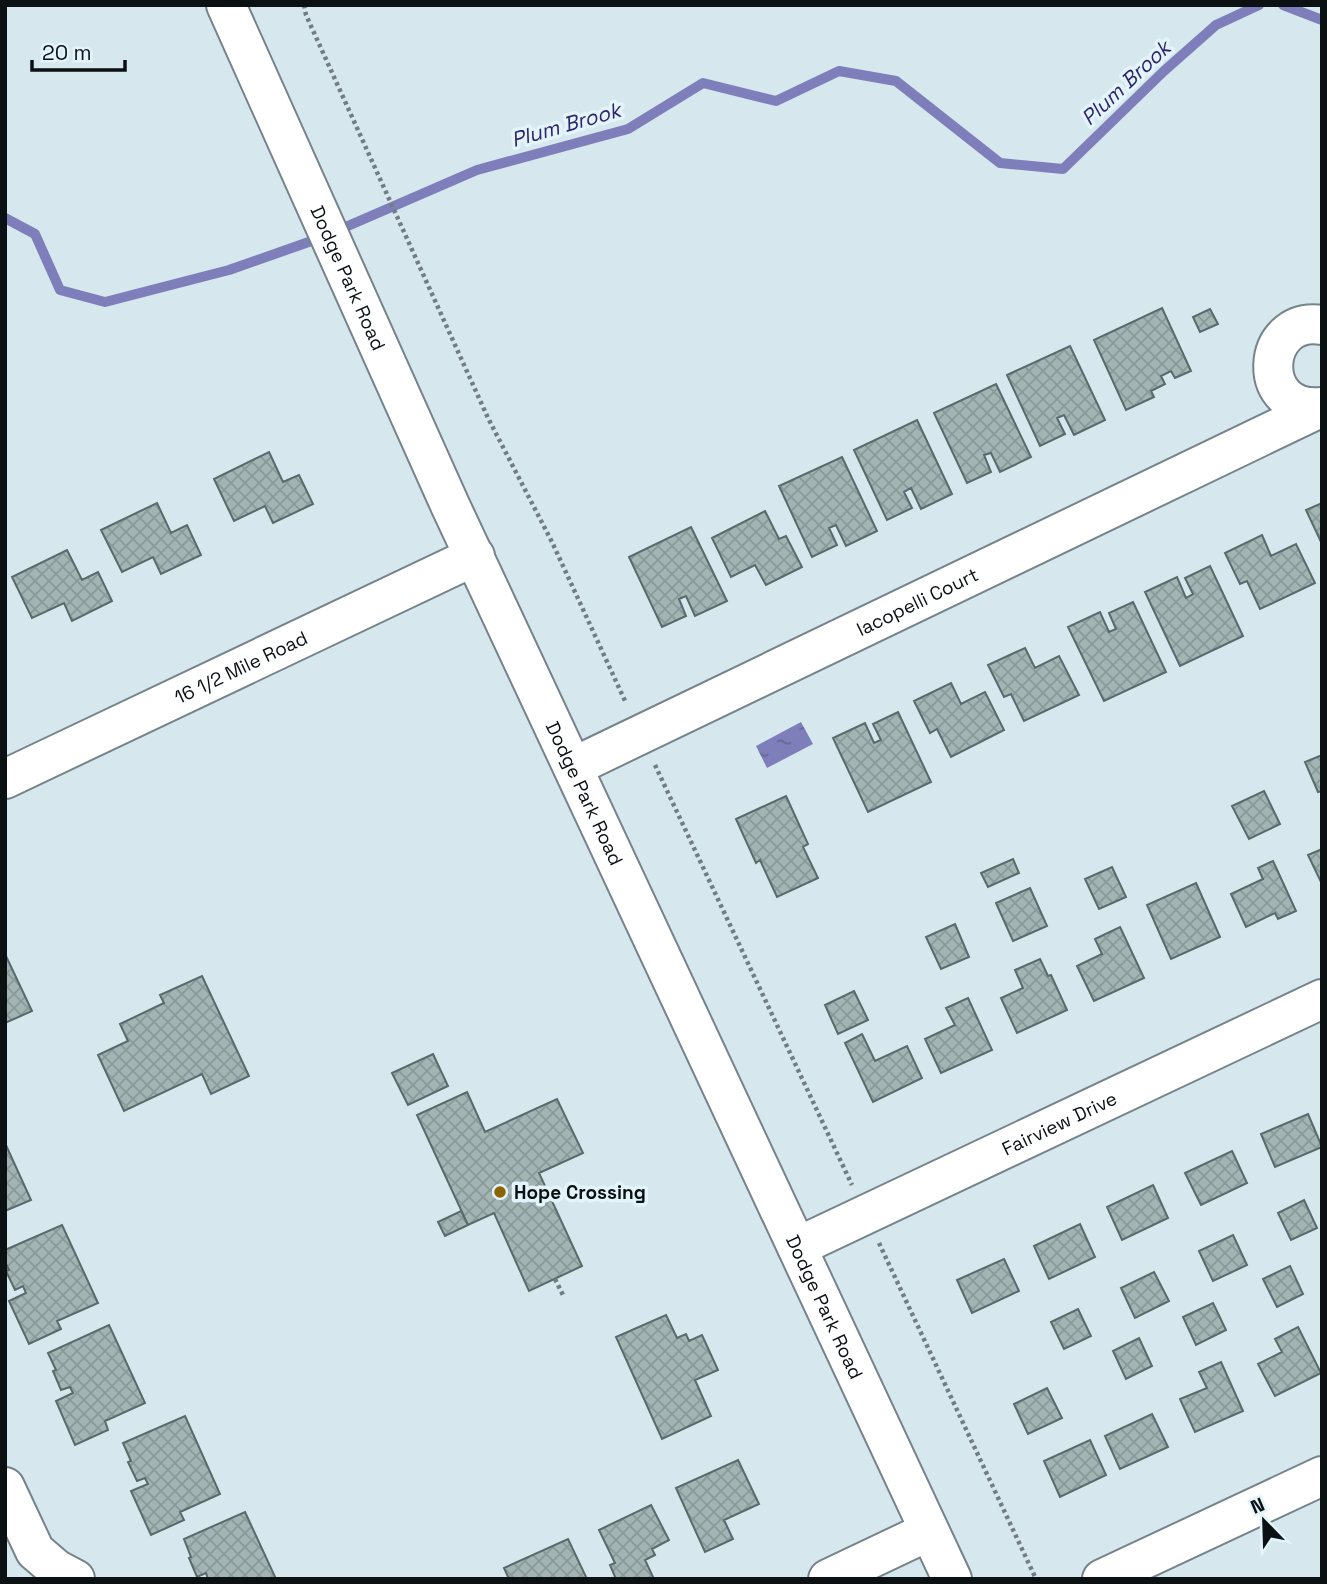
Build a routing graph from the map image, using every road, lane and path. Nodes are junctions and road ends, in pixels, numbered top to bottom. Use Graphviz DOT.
graph roads {
  1 [pos="226,5"];
  2 [pos="304,5"];
  3 [pos="1322,325"];
  4 [pos="1272,370"];
  5 [pos="1321,408"];
  6 [pos="1260,437"];
  7 [pos="475,556"];
  8 [pos="629,710"];
  9 [pos="654,762"];
  10 [pos="573,767"];
  11 [pos="5,779"];
  12 [pos="1322,999"];
  13 [pos="857,1195"];
  14 [pos="876,1236"];
  15 [pos="797,1247"];
  16 [pos="555,1279"];
  17 [pos="563,1295"];
  18 [pos="1322,1476"];
  19 [pos="5,1487"];
  20 [pos="929,1531"];
  21 [pos="35,1565"];
  22 [pos="75,1579"];
  23 [pos="828,1579"];
  24 [pos="952,1579"];
  25 [pos="1036,1579"];
  26 [pos="1102,1579"];
  1 -- 7 [label="street, Dodge Park Road"];
  2 -- 8 [label="path"];
  3 -- 4 [label="street"];
  4 -- 5 [label="street, Iacopelli Court"];
  4 -- 6 [label="street"];
  5 -- 6 [label="street, Iacopelli Court"];
  6 -- 10 [label="street, Iacopelli Court"];
  7 -- 10 [label="street, Dodge Park Road"];
  7 -- 11 [label="street, 16 1/2 Mile Road"];
  9 -- 13 [label="path"];
  10 -- 15 [label="street, Dodge Park Road"];
  12 -- 15 [label="street, Fairview Drive"];
  14 -- 25 [label="path"];
  15 -- 20 [label="street, Dodge Park Road"];
  16 -- 17 [label="path"];
  18 -- 26 [label="street"];
  19 -- 21 [label="street"];
  20 -- 23 [label="street"];
  20 -- 24 [label="street, Dodge Park Road"];
  21 -- 22 [label="street"];
}
